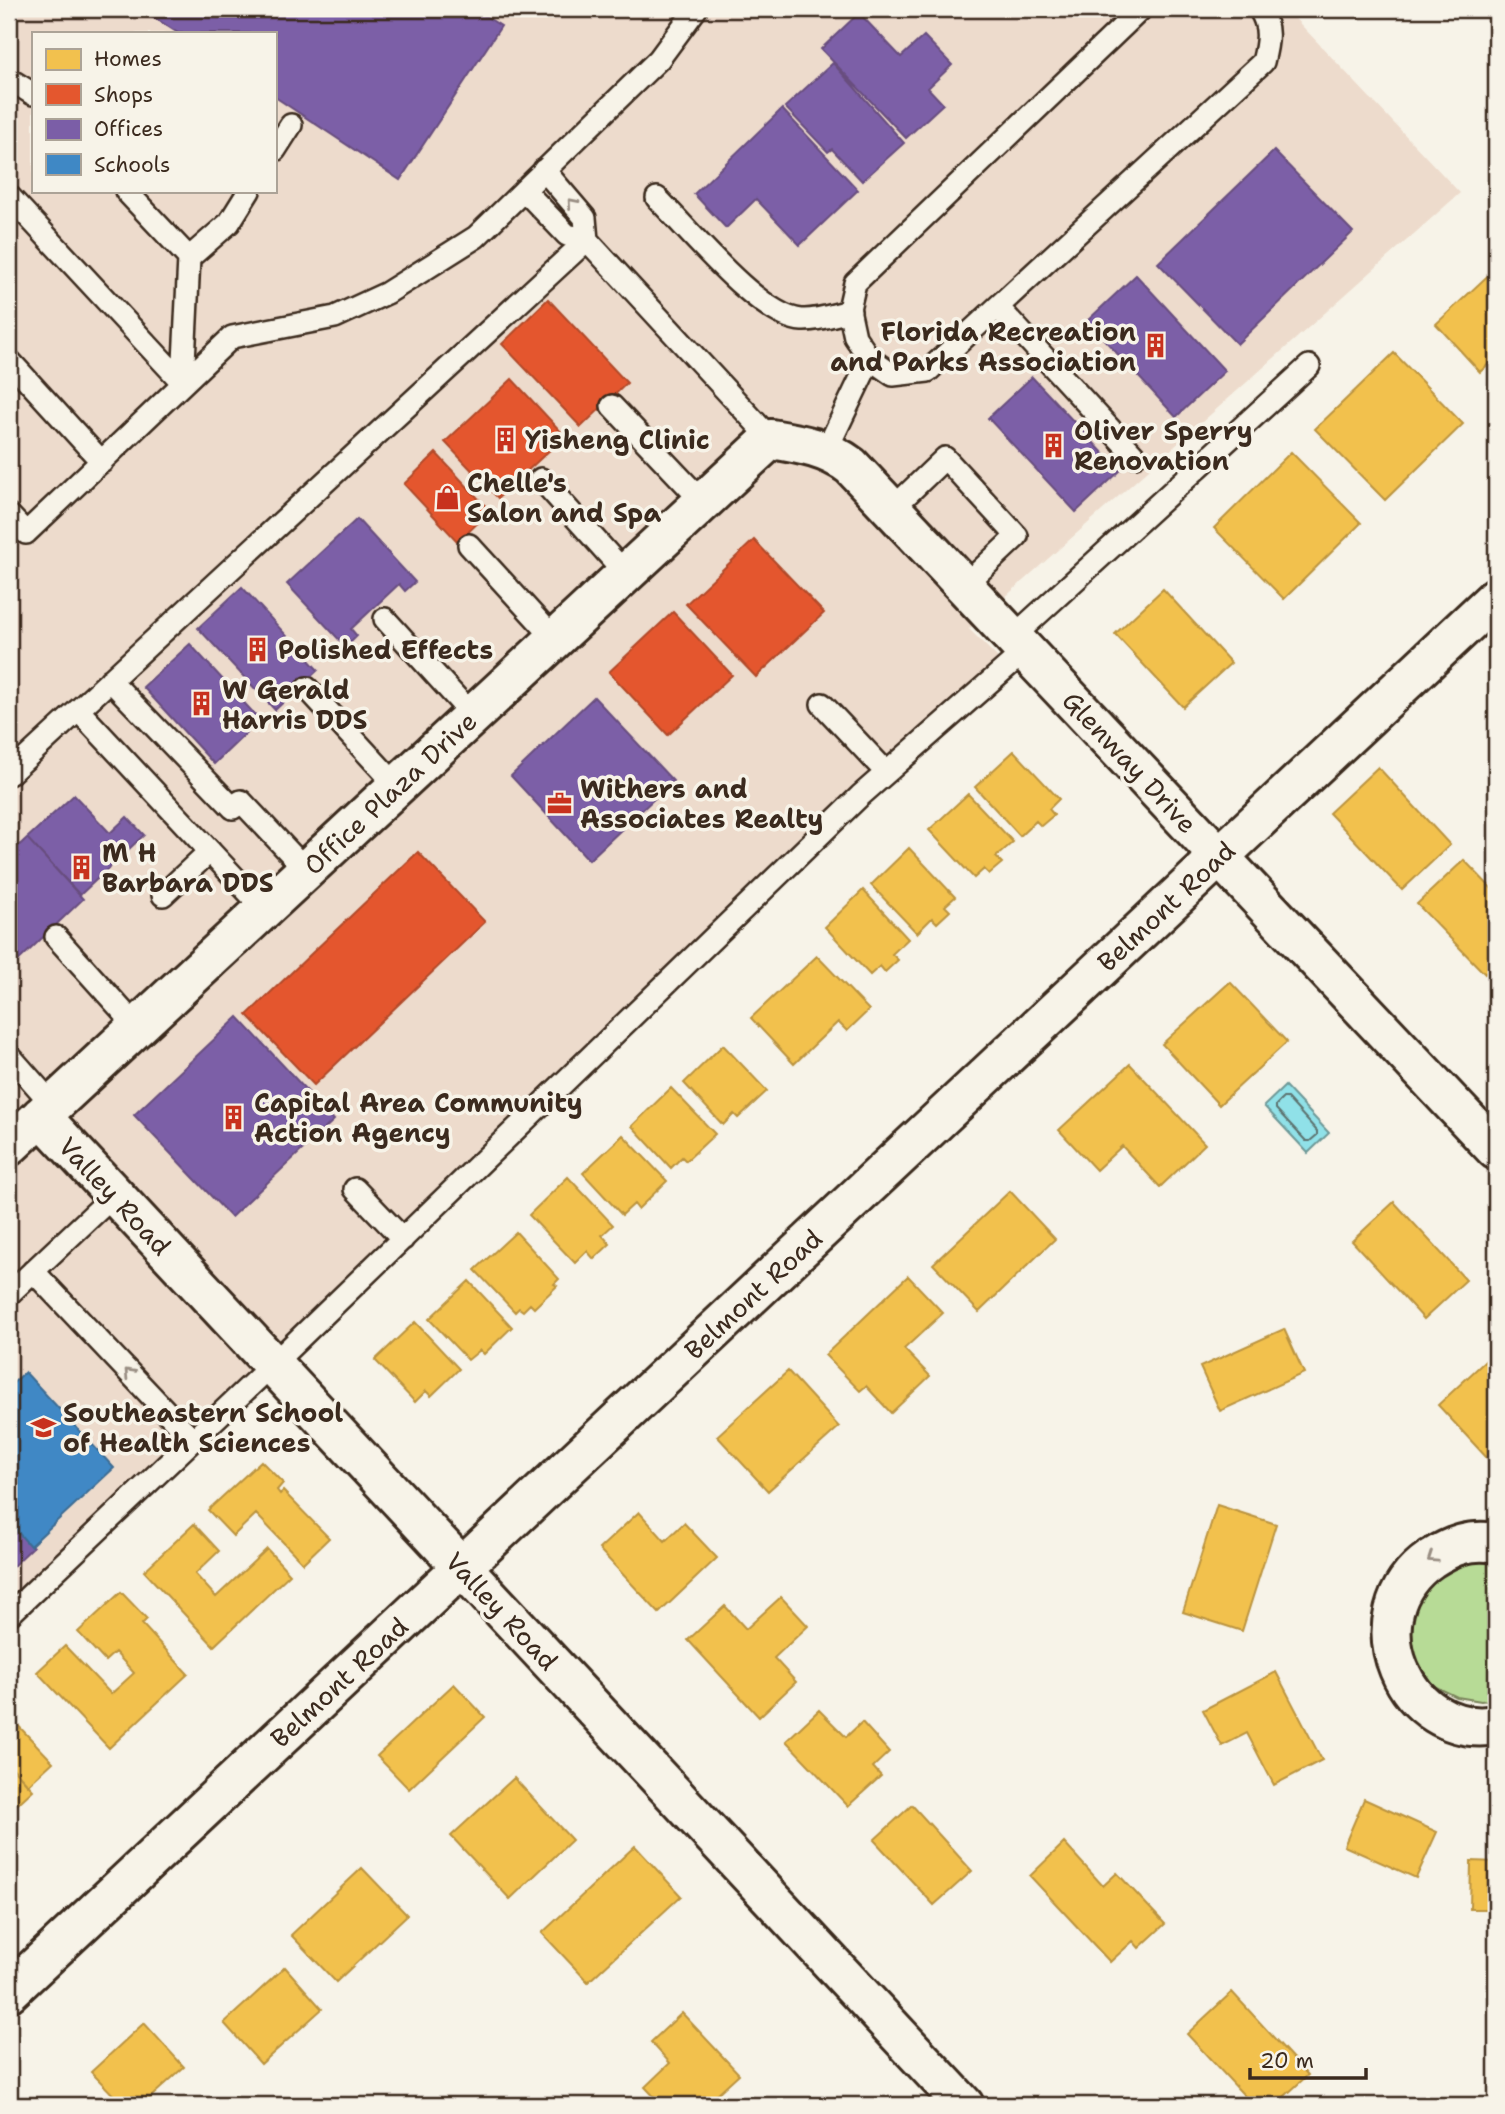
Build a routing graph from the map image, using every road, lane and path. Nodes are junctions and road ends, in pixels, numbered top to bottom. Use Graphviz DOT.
graph roads {
  1 [pos="696,9"];
  2 [pos="1142,9"];
  3 [pos="1259,9"];
  4 [pos="9,79"];
  5 [pos="32,93"];
  6 [pos="290,125"];
  7 [pos="276,148"];
  8 [pos="544,170"];
  9 [pos="524,190"];
  10 [pos="127,192"];
  11 [pos="248,192"];
  12 [pos="9,196"];
  13 [pos="657,198"];
  14 [pos="587,240"];
  15 [pos="189,258"];
  16 [pos="998,307"];
  17 [pos="850,311"];
  18 [pos="870,359"];
  19 [pos="9,360"];
  20 [pos="1309,366"];
  21 [pos="183,383"];
  22 [pos="612,406"];
  23 [pos="771,439"];
  24 [pos="826,451"];
  25 [pos="1135,456"];
  26 [pos="102,462"];
  27 [pos="541,479"];
  28 [pos="703,502"];
  29 [pos="892,509"];
  30 [pos="9,515"];
  31 [pos="469,545"];
  32 [pos="626,574"];
  33 [pos="964,586"];
  34 [pos="1496,597"];
  35 [pos="385,619"];
  36 [pos="555,639"];
  37 [pos="1019,644"];
  38 [pos="110,680"];
  39 [pos="307,688"];
  40 [pos="822,704"];
  41 [pos="78,710"];
  42 [pos="473,716"];
  43 [pos="886,772"];
  44 [pos="9,774"];
  45 [pos="397,786"];
  46 [pos="210,851"];
  47 [pos="1219,856"];
  48 [pos="306,870"];
  49 [pos="163,895"];
  50 [pos="264,909"];
  51 [pos="55,937"];
  52 [pos="137,1027"];
  53 [pos="9,1055"];
  54 [pos="47,1110"];
  55 [pos="9,1146"];
  56 [pos="1496,1150"];
  57 [pos="355,1189"];
  58 [pos="114,1195"];
  59 [pos="402,1238"];
  60 [pos="33,1271"];
  61 [pos="9,1294"];
  62 [pos="272,1365"];
  63 [pos="193,1440"];
  64 [pos="1496,1543"];
  65 [pos="462,1567"];
  66 [pos="9,1615"];
  67 [pos="1496,1725"];
  68 [pos="9,1992"];
  69 [pos="964,2105"];
  1 -- 8 [label="lane"];
  2 -- 17 [label="lane"];
  3 -- 16 [label="lane"];
  4 -- 5 [label="lane"];
  6 -- 7 [label="lane"];
  8 -- 9 [label="lane"];
  14 -- 8 [label="lane, one-way"];
  9 -- 14 [label="lane"];
  9 -- 21 [label="lane"];
  10 -- 15 [label="lane"];
  11 -- 15 [label="lane"];
  12 -- 21 [label="lane"];
  13 -- 17 [label="lane"];
  14 -- 23 [label="lane"];
  14 -- 38 [label="lane"];
  15 -- 21 [label="lane"];
  16 -- 18 [label="lane"];
  16 -- 25 [label="lane"];
  17 -- 18 [label="lane"];
  18 -- 24 [label="lane"];
  19 -- 26 [label="lane"];
  20 -- 37 [label="lane"];
  21 -- 26 [label="lane"];
  22 -- 28 [label="lane"];
  23 -- 24 [label="street, Glenway Drive"];
  23 -- 28 [label="street, Office Plaza Drive"];
  24 -- 29 [label="street, Glenway Drive"];
  26 -- 30 [label="lane"];
  27 -- 32 [label="lane"];
  28 -- 32 [label="street, Office Plaza Drive"];
  29 -- 33 [label="street, Glenway Drive"];
  29 -- 33 [label="lane"];
  31 -- 36 [label="lane"];
  32 -- 36 [label="street, Office Plaza Drive"];
  33 -- 37 [label="street, Glenway Drive"];
  34 -- 47 [label="street, Belmont Road"];
  35 -- 42 [label="lane"];
  36 -- 42 [label="street, Office Plaza Drive"];
  37 -- 43 [label="lane"];
  37 -- 47 [label="street, Glenway Drive"];
  38 -- 41 [label="lane"];
  38 -- 48 [label="lane"];
  39 -- 45 [label="lane"];
  40 -- 43 [label="lane"];
  41 -- 44 [label="lane"];
  41 -- 46 [label="lane"];
  42 -- 45 [label="street, Office Plaza Drive"];
  43 -- 59 [label="lane"];
  45 -- 48 [label="street, Office Plaza Drive"];
  46 -- 49 [label="lane"];
  46 -- 50 [label="lane"];
  47 -- 56 [label="street, Glenway Drive"];
  47 -- 65 [label="street, Belmont Road"];
  48 -- 50 [label="street, Office Plaza Drive"];
  50 -- 52 [label="street, Office Plaza Drive"];
  51 -- 52 [label="lane"];
  52 -- 54 [label="street, Office Plaza Drive"];
  53 -- 54 [label="lane"];
  54 -- 55 [label="street, Office Plaza Drive"];
  54 -- 58 [label="street, Valley Road"];
  57 -- 59 [label="lane"];
  58 -- 60 [label="lane"];
  58 -- 62 [label="street, Valley Road"];
  59 -- 62 [label="lane"];
  60 -- 61 [label="lane"];
  63 -- 60 [label="lane, one-way"];
  62 -- 63 [label="lane"];
  62 -- 65 [label="street, Valley Road"];
  63 -- 66 [label="lane"];
  64 -- 67 [label="street, one-way"];
  65 -- 68 [label="street, Belmont Road"];
  65 -- 69 [label="street, Valley Road"];
}
